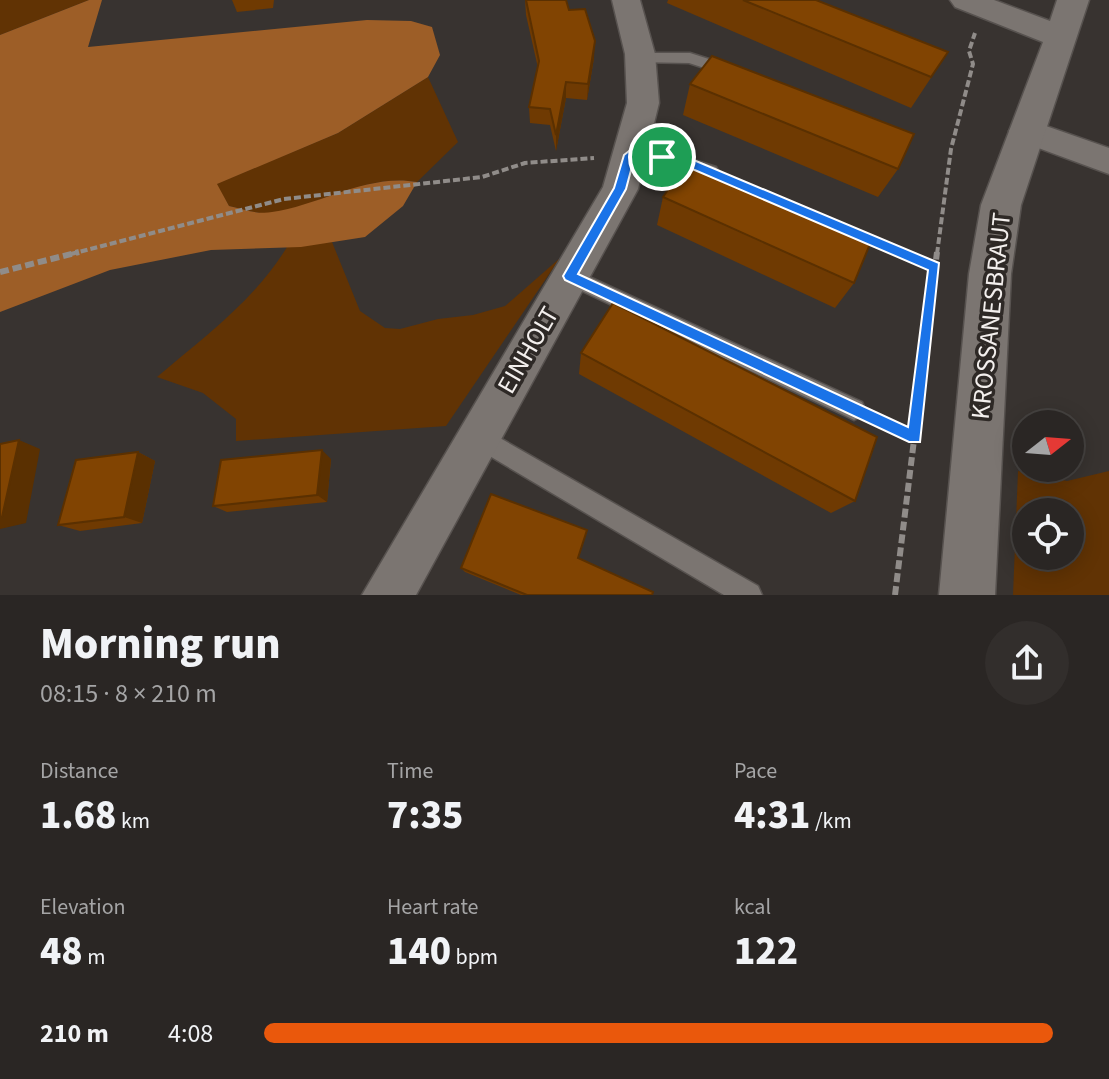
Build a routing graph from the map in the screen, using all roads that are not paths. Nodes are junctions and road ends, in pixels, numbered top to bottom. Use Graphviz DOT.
graph roads {
  1 [pos="626,0"];
  2 [pos="978,4"];
  3 [pos="1066,19"];
  4 [pos="640,58"];
  5 [pos="749,79"];
  6 [pos="1026,131"];
  7 [pos="630,150"];
  8 [pos="1109,161"];
  9 [pos="721,176"];
  10 [pos="570,276"];
  11 [pos="854,409"];
  12 [pos="479,437"];
  13 [pos="388,595"];
  14 [pos="749,595"];
  15 [pos="967,595"];
  1 -- 4 [label="street, EINHOLT"];
  2 -- 3 [label="street"];
  3 -- 6 [label="street, KROSSANESBRAUT"];
  4 -- 5 [label="lane"];
  4 -- 7 [label="street, EINHOLT"];
  6 -- 8 [label="street"];
  6 -- 15 [label="street, KROSSANESBRAUT"];
  7 -- 9 [label="lane"];
  7 -- 10 [label="street, EINHOLT"];
  10 -- 11 [label="lane"];
  10 -- 12 [label="street, EINHOLT"];
  12 -- 13 [label="street, EINHOLT"];
  12 -- 14 [label="lane"];
}
